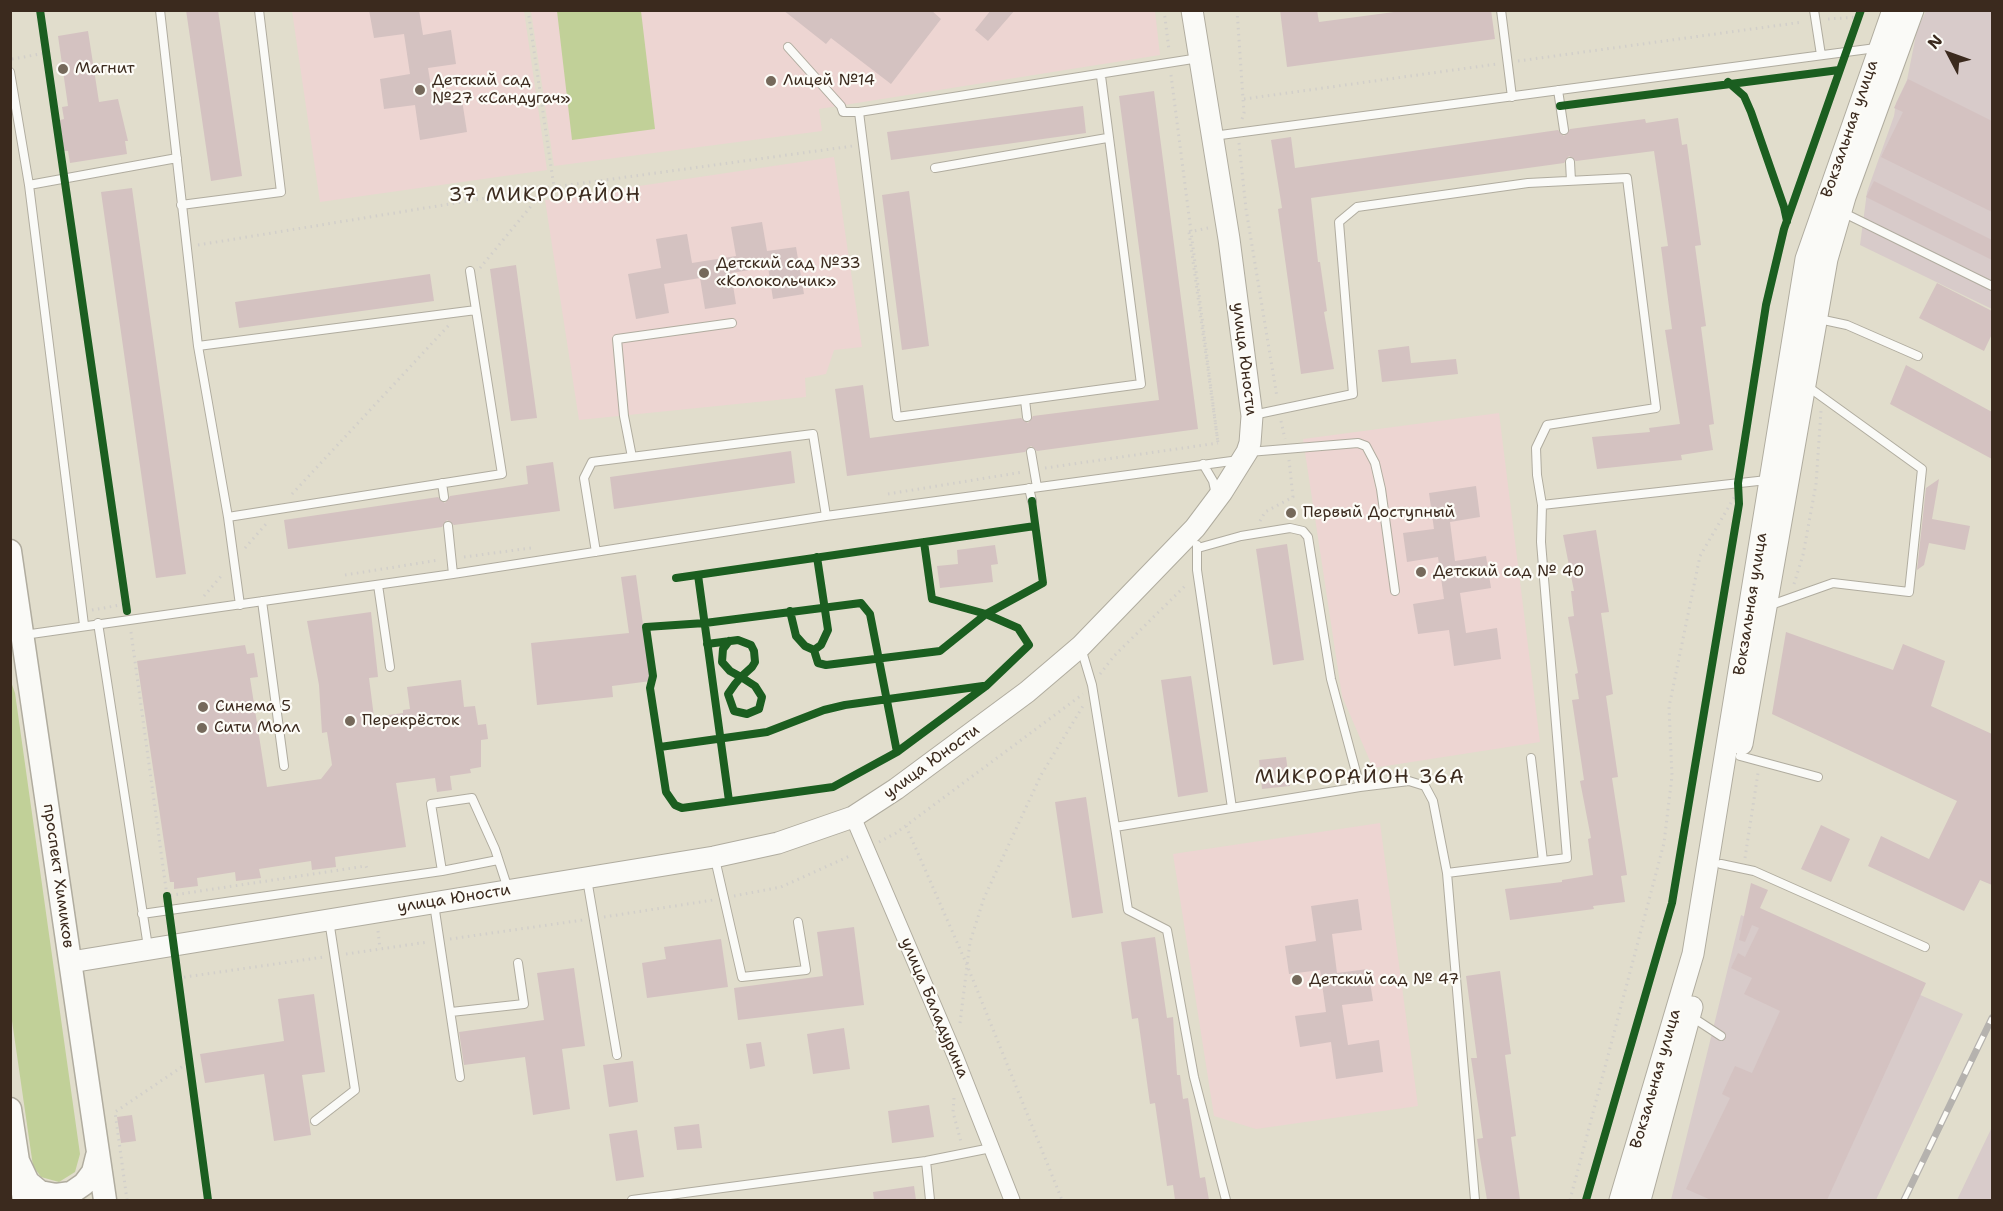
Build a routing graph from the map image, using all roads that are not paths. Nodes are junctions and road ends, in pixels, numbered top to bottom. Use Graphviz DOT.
graph roads {
  1 [pos="160,10"];
  2 [pos="260,10"];
  3 [pos="1192,10"];
  4 [pos="1501,10"];
  5 [pos="1814,10"];
  6 [pos="1893,10"];
  7 [pos="1912,10"];
  8 [pos="788,47"];
  9 [pos="1878,48"];
  10 [pos="1821,55"];
  11 [pos="1199,58"];
  12 [pos="10,72"];
  13 [pos="1101,76"];
  14 [pos="1558,90"];
  15 [pos="1512,97"];
  16 [pos="858,112"];
  17 [pos="1564,130"];
  18 [pos="1213,136"];
  19 [pos="1107,138"];
  20 [pos="177,158"];
  21 [pos="1570,162"];
  22 [pos="935,168"];
  23 [pos="1571,180"];
  24 [pos="29,185"];
  25 [pos="181,205"];
  26 [pos="1841,211"];
  27 [pos="470,272"];
  28 [pos="1992,286"];
  29 [pos="476,310"];
  30 [pos="1817,318"];
  31 [pos="732,323"];
  32 [pos="198,346"];
  33 [pos="1918,356"];
  34 [pos="1805,385"];
  35 [pos="1025,400"];
  36 [pos="1252,416"];
  37 [pos="1027,417"];
  38 [pos="1031,452"];
  39 [pos="1245,456"];
  40 [pos="632,457"];
  41 [pos="1203,464"];
  42 [pos="1780,480"];
  43 [pos="442,483"];
  44 [pos="1033,487"];
  45 [pos="444,496"];
  46 [pos="1216,500"];
  47 [pos="1032,501"];
  48 [pos="1542,505"];
  49 [pos="826,516"];
  50 [pos="228,517"];
  51 [pos="448,526"];
  52 [pos="1196,538"];
  53 [pos="10,551"];
  54 [pos="596,552"];
  55 [pos="453,574"];
  56 [pos="378,585"];
  57 [pos="1395,591"];
  58 [pos="262,601"];
  59 [pos="240,605"];
  60 [pos="1767,606"];
  61 [pos="98,623"];
  62 [pos="84,625"];
  63 [pos="23,635"];
  64 [pos="1081,646"];
  65 [pos="390,667"];
  66 [pos="1740,756"];
  67 [pos="1532,758"];
  68 [pos="284,766"];
  69 [pos="1818,777"];
  70 [pos="1360,787"];
  71 [pos="1232,808"];
  72 [pos="853,817"];
  73 [pos="1115,827"];
  74 [pos="714,857"];
  75 [pos="498,860"];
  76 [pos="1543,861"];
  77 [pos="1721,864"];
  78 [pos="442,870"];
  79 [pos="1447,873"];
  80 [pos="587,878"];
  81 [pos="509,890"];
  82 [pos="434,903"];
  83 [pos="142,914"];
  84 [pos="328,919"];
  85 [pos="798,922"];
  86 [pos="1925,947"];
  87 [pos="148,950"];
  88 [pos="71,962"];
  89 [pos="518,963"];
  90 [pos="451,1012"];
  91 [pos="1689,1016"];
  92 [pos="1721,1036"];
  93 [pos="617,1055"];
  94 [pos="460,1077"];
  95 [pos="10,1109"];
  96 [pos="315,1121"];
  97 [pos="991,1148"];
  98 [pos="97,1149"];
  99 [pos="18,1161"];
  100 [pos="926,1161"];
  101 [pos="24,1200"];
  102 [pos="105,1200"];
  103 [pos="632,1200"];
  104 [pos="930,1200"];
  105 [pos="1012,1200"];
  106 [pos="1227,1200"];
  107 [pos="1475,1200"];
  108 [pos="1620,1200"];
  109 [pos="1640,1200"];
  1 -- 20 [label="lane"];
  2 -- 25 [label="lane"];
  3 -- 11 [label="main road, улица Юности"];
  4 -- 15 [label="lane"];
  5 -- 10 [label="lane"];
  6 -- 9 [label="main road, Вокзальная улица"];
  7 -- 26 [label="main road, Вокзальная улица"];
  8 -- 16 [label="lane"];
  9 -- 10 [label="lane"];
  9 -- 42 [label="main road, Вокзальная улица"];
  10 -- 14 [label="lane"];
  11 -- 13 [label="lane"];
  11 -- 18 [label="main road, улица Юности"];
  12 -- 24 [label="lane"];
  13 -- 16 [label="lane"];
  13 -- 19 [label="lane"];
  14 -- 15 [label="lane"];
  14 -- 17 [label="lane"];
  15 -- 18 [label="lane"];
  16 -- 35 [label="lane"];
  18 -- 36 [label="main road, улица Юности"];
  19 -- 22 [label="lane"];
  19 -- 35 [label="lane"];
  20 -- 24 [label="lane"];
  20 -- 25 [label="lane"];
  21 -- 23 [label="lane"];
  23 -- 36 [label="lane"];
  23 -- 48 [label="lane"];
  24 -- 62 [label="lane"];
  25 -- 32 [label="lane"];
  26 -- 28 [label="lane"];
  26 -- 30 [label="main road, Вокзальная улица"];
  27 -- 29 [label="lane"];
  29 -- 32 [label="lane"];
  29 -- 43 [label="lane"];
  30 -- 33 [label="lane"];
  30 -- 34 [label="main road, Вокзальная улица"];
  31 -- 40 [label="lane"];
  32 -- 50 [label="lane"];
  34 -- 42 [label="main road, Вокзальная улица"];
  34 -- 60 [label="lane"];
  35 -- 37 [label="lane"];
  36 -- 39 [label="main road, улица Юности"];
  38 -- 44 [label="lane"];
  39 -- 41 [label="lane"];
  39 -- 46 [label="main road, улица Юности"];
  39 -- 57 [label="lane"];
  40 -- 49 [label="lane"];
  40 -- 54 [label="lane"];
  41 -- 44 [label="lane"];
  41 -- 46 [label="lane"];
  42 -- 48 [label="lane"];
  42 -- 60 [label="main road, Вокзальная улица"];
  42 -- 108 [label="main road, Вокзальная улица"];
  43 -- 45 [label="lane"];
  43 -- 50 [label="lane"];
  44 -- 47 [label="lane"];
  44 -- 49 [label="lane"];
  46 -- 52 [label="main road, улица Юности"];
  48 -- 76 [label="lane"];
  49 -- 54 [label="lane"];
  50 -- 59 [label="lane"];
  51 -- 55 [label="lane"];
  52 -- 64 [label="main road, улица Юности"];
  52 -- 70 [label="lane"];
  52 -- 71 [label="lane"];
  53 -- 63 [label="main road, проспект Химиков"];
  54 -- 55 [label="lane"];
  55 -- 56 [label="lane"];
  56 -- 58 [label="lane"];
  56 -- 65 [label="lane"];
  58 -- 59 [label="lane"];
  58 -- 68 [label="lane"];
  59 -- 61 [label="lane"];
  60 -- 66 [label="main road, Вокзальная улица"];
  61 -- 62 [label="lane"];
  61 -- 83 [label="lane"];
  62 -- 63 [label="lane"];
  63 -- 88 [label="main road, проспект Химиков"];
  64 -- 72 [label="main road, улица Юности"];
  64 -- 73 [label="lane"];
  66 -- 69 [label="lane"];
  66 -- 77 [label="main road, Вокзальная улица"];
  67 -- 76 [label="lane"];
  70 -- 71 [label="lane"];
  70 -- 79 [label="lane"];
  71 -- 73 [label="lane"];
  72 -- 74 [label="main road, улица Юности"];
  72 -- 97 [label="street, улица Баладурина"];
  73 -- 106 [label="lane"];
  74 -- 80 [label="main road, улица Юности"];
  74 -- 85 [label="lane"];
  75 -- 78 [label="lane"];
  75 -- 78 [label="lane"];
  75 -- 81 [label="lane"];
  76 -- 79 [label="lane"];
  77 -- 86 [label="lane"];
  77 -- 91 [label="main road, Вокзальная улица"];
  78 -- 83 [label="lane"];
  79 -- 107 [label="lane"];
  80 -- 81 [label="main road, улица Юности"];
  80 -- 93 [label="lane"];
  81 -- 82 [label="main road, улица Юности"];
  82 -- 84 [label="main road, улица Юности"];
  82 -- 90 [label="lane"];
  83 -- 87 [label="lane"];
  84 -- 87 [label="main road, улица Юности"];
  84 -- 96 [label="lane"];
  87 -- 88 [label="main road, улица Юности"];
  88 -- 98 [label="main road, проспект Химиков"];
  89 -- 90 [label="lane"];
  90 -- 94 [label="lane"];
  91 -- 92 [label="lane"];
  91 -- 109 [label="main road, Вокзальная улица"];
  95 -- 99 [label="main road"];
  97 -- 100 [label="lane"];
  97 -- 105 [label="street, улица Баладурина"];
  98 -- 99 [label="main road"];
  98 -- 102 [label="main road, проспект Химиков"];
  99 -- 101 [label="main road"];
  100 -- 103 [label="lane"];
  100 -- 104 [label="lane"];
}
